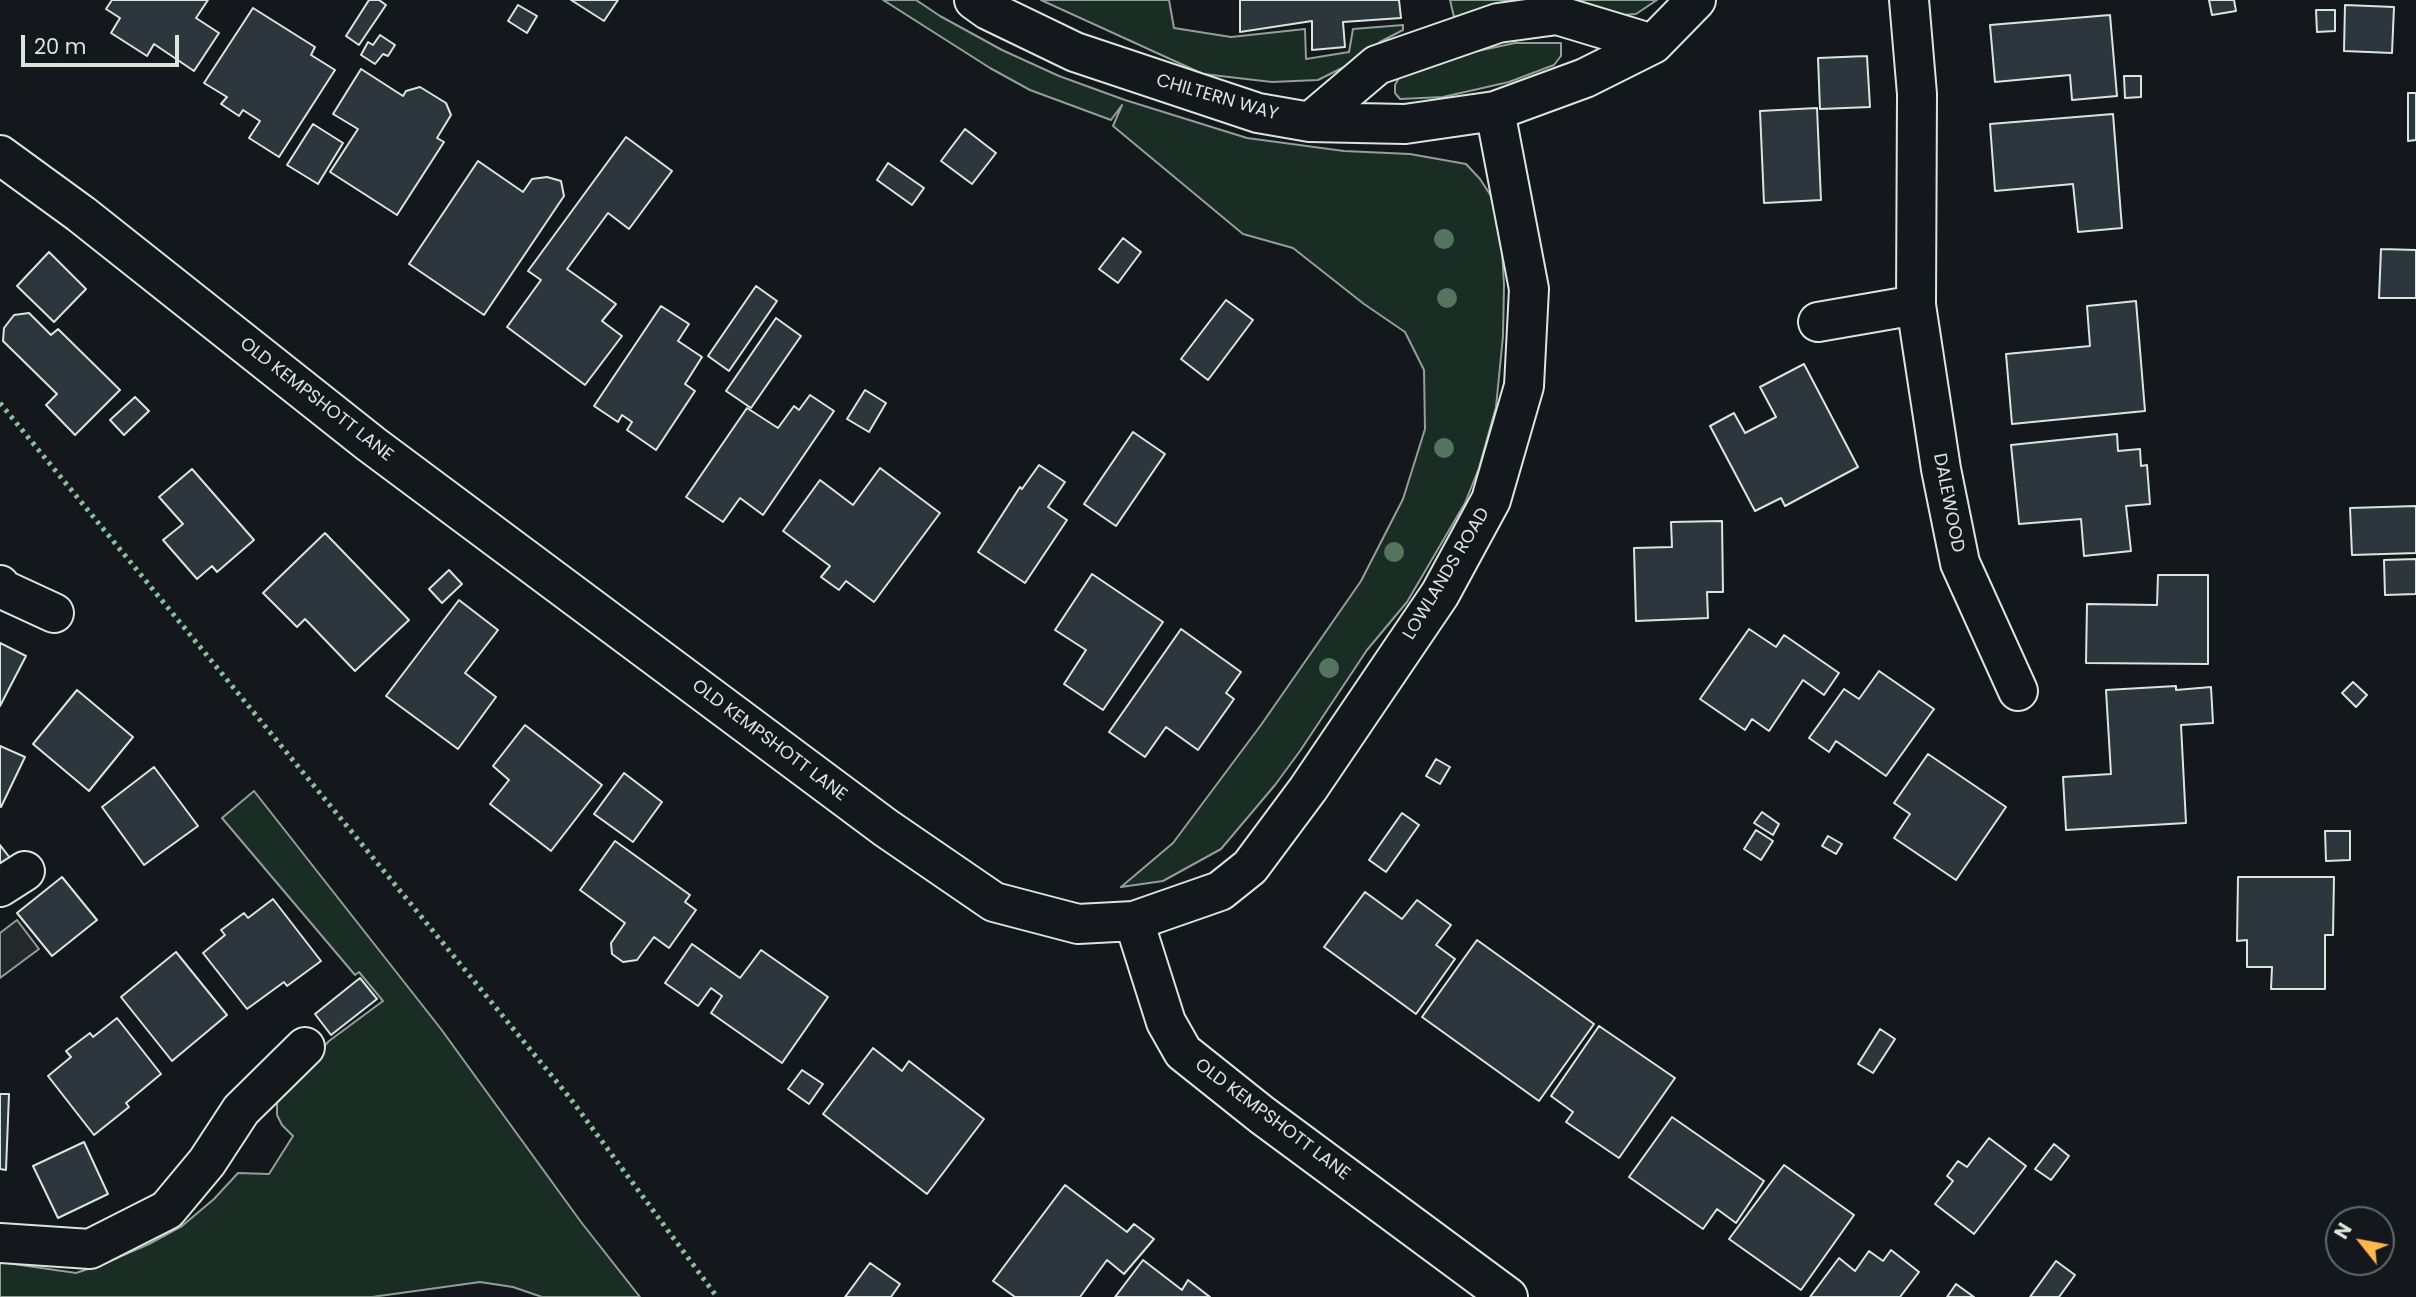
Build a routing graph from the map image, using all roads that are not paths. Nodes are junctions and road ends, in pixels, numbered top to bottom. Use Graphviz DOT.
graph roads {
  1 [pos="974,0"];
  2 [pos="1696,0"];
  3 [pos="1909,0"];
  4 [pos="1653,44"];
  5 [pos="1495,111"];
  6 [pos="1310,122"];
  7 [pos="0,155"];
  8 [pos="1916,305"];
  9 [pos="1818,322"];
  10 [pos="1,588"];
  11 [pos="54,613"];
  12 [pos="2018,691"];
  13 [pos="1133,921"];
  14 [pos="305,1047"];
  15 [pos="0,1243"];
  16 [pos="1508,1297"];
  1 -- 6 [label="street, CHILTERN WAY"];
  2 -- 4 [label="street, CHILTERN WAY"];
  3 -- 8 [label="street, DALEWOOD"];
  4 -- 5 [label="street, CHILTERN WAY"];
  4 -- 6 [label="street"];
  5 -- 6 [label="street, CHILTERN WAY"];
  5 -- 13 [label="street, LOWLANDS ROAD"];
  7 -- 13 [label="street, OLD KEMPSHOTT LANE"];
  8 -- 9 [label="street"];
  8 -- 12 [label="street, DALEWOOD"];
  10 -- 11 [label="street"];
  13 -- 16 [label="street, OLD KEMPSHOTT LANE"];
  14 -- 15 [label="street"];
}
